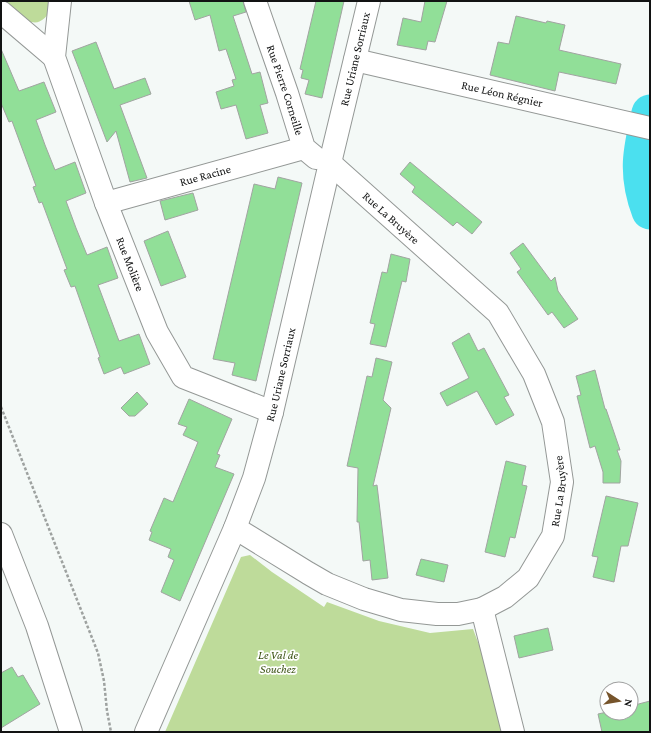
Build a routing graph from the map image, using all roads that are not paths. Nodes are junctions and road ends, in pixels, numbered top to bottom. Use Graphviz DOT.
graph roads {
  1 [pos="60,1"];
  2 [pos="255,1"];
  3 [pos="368,1"];
  4 [pos="1,12"];
  5 [pos="54,57"];
  6 [pos="355,60"];
  7 [pos="650,128"];
  8 [pos="304,148"];
  9 [pos="329,166"];
  10 [pos="106,203"];
  11 [pos="272,412"];
  12 [pos="236,528"];
  13 [pos="1,534"];
  14 [pos="482,609"];
  15 [pos="71,732"];
  16 [pos="146,732"];
  17 [pos="513,732"];
  1 -- 5 [label="street, Rue Molière"];
  2 -- 8 [label="street, Rue Pierre Corneille"];
  3 -- 6 [label="street, Rue Uriane Sorriaux"];
  4 -- 5 [label="street"];
  5 -- 10 [label="street, Rue Molière"];
  6 -- 7 [label="street, Rue Léon Régnier"];
  6 -- 9 [label="street, Rue Uriane Sorriaux"];
  8 -- 9 [label="street, Rue Pierre Corneille"];
  8 -- 10 [label="street, Rue Racine"];
  9 -- 11 [label="street, Rue Uriane Sorriaux"];
  9 -- 14 [label="street, Rue La Bruyère"];
  10 -- 11 [label="street, Rue Molière"];
  11 -- 12 [label="street, Rue Uriane Sorriaux"];
  12 -- 14 [label="street, Rue La Bruyère"];
  12 -- 16 [label="street, Rue Uriane Sorriaux"];
  13 -- 15 [label="street"];
  14 -- 17 [label="street"];
}
